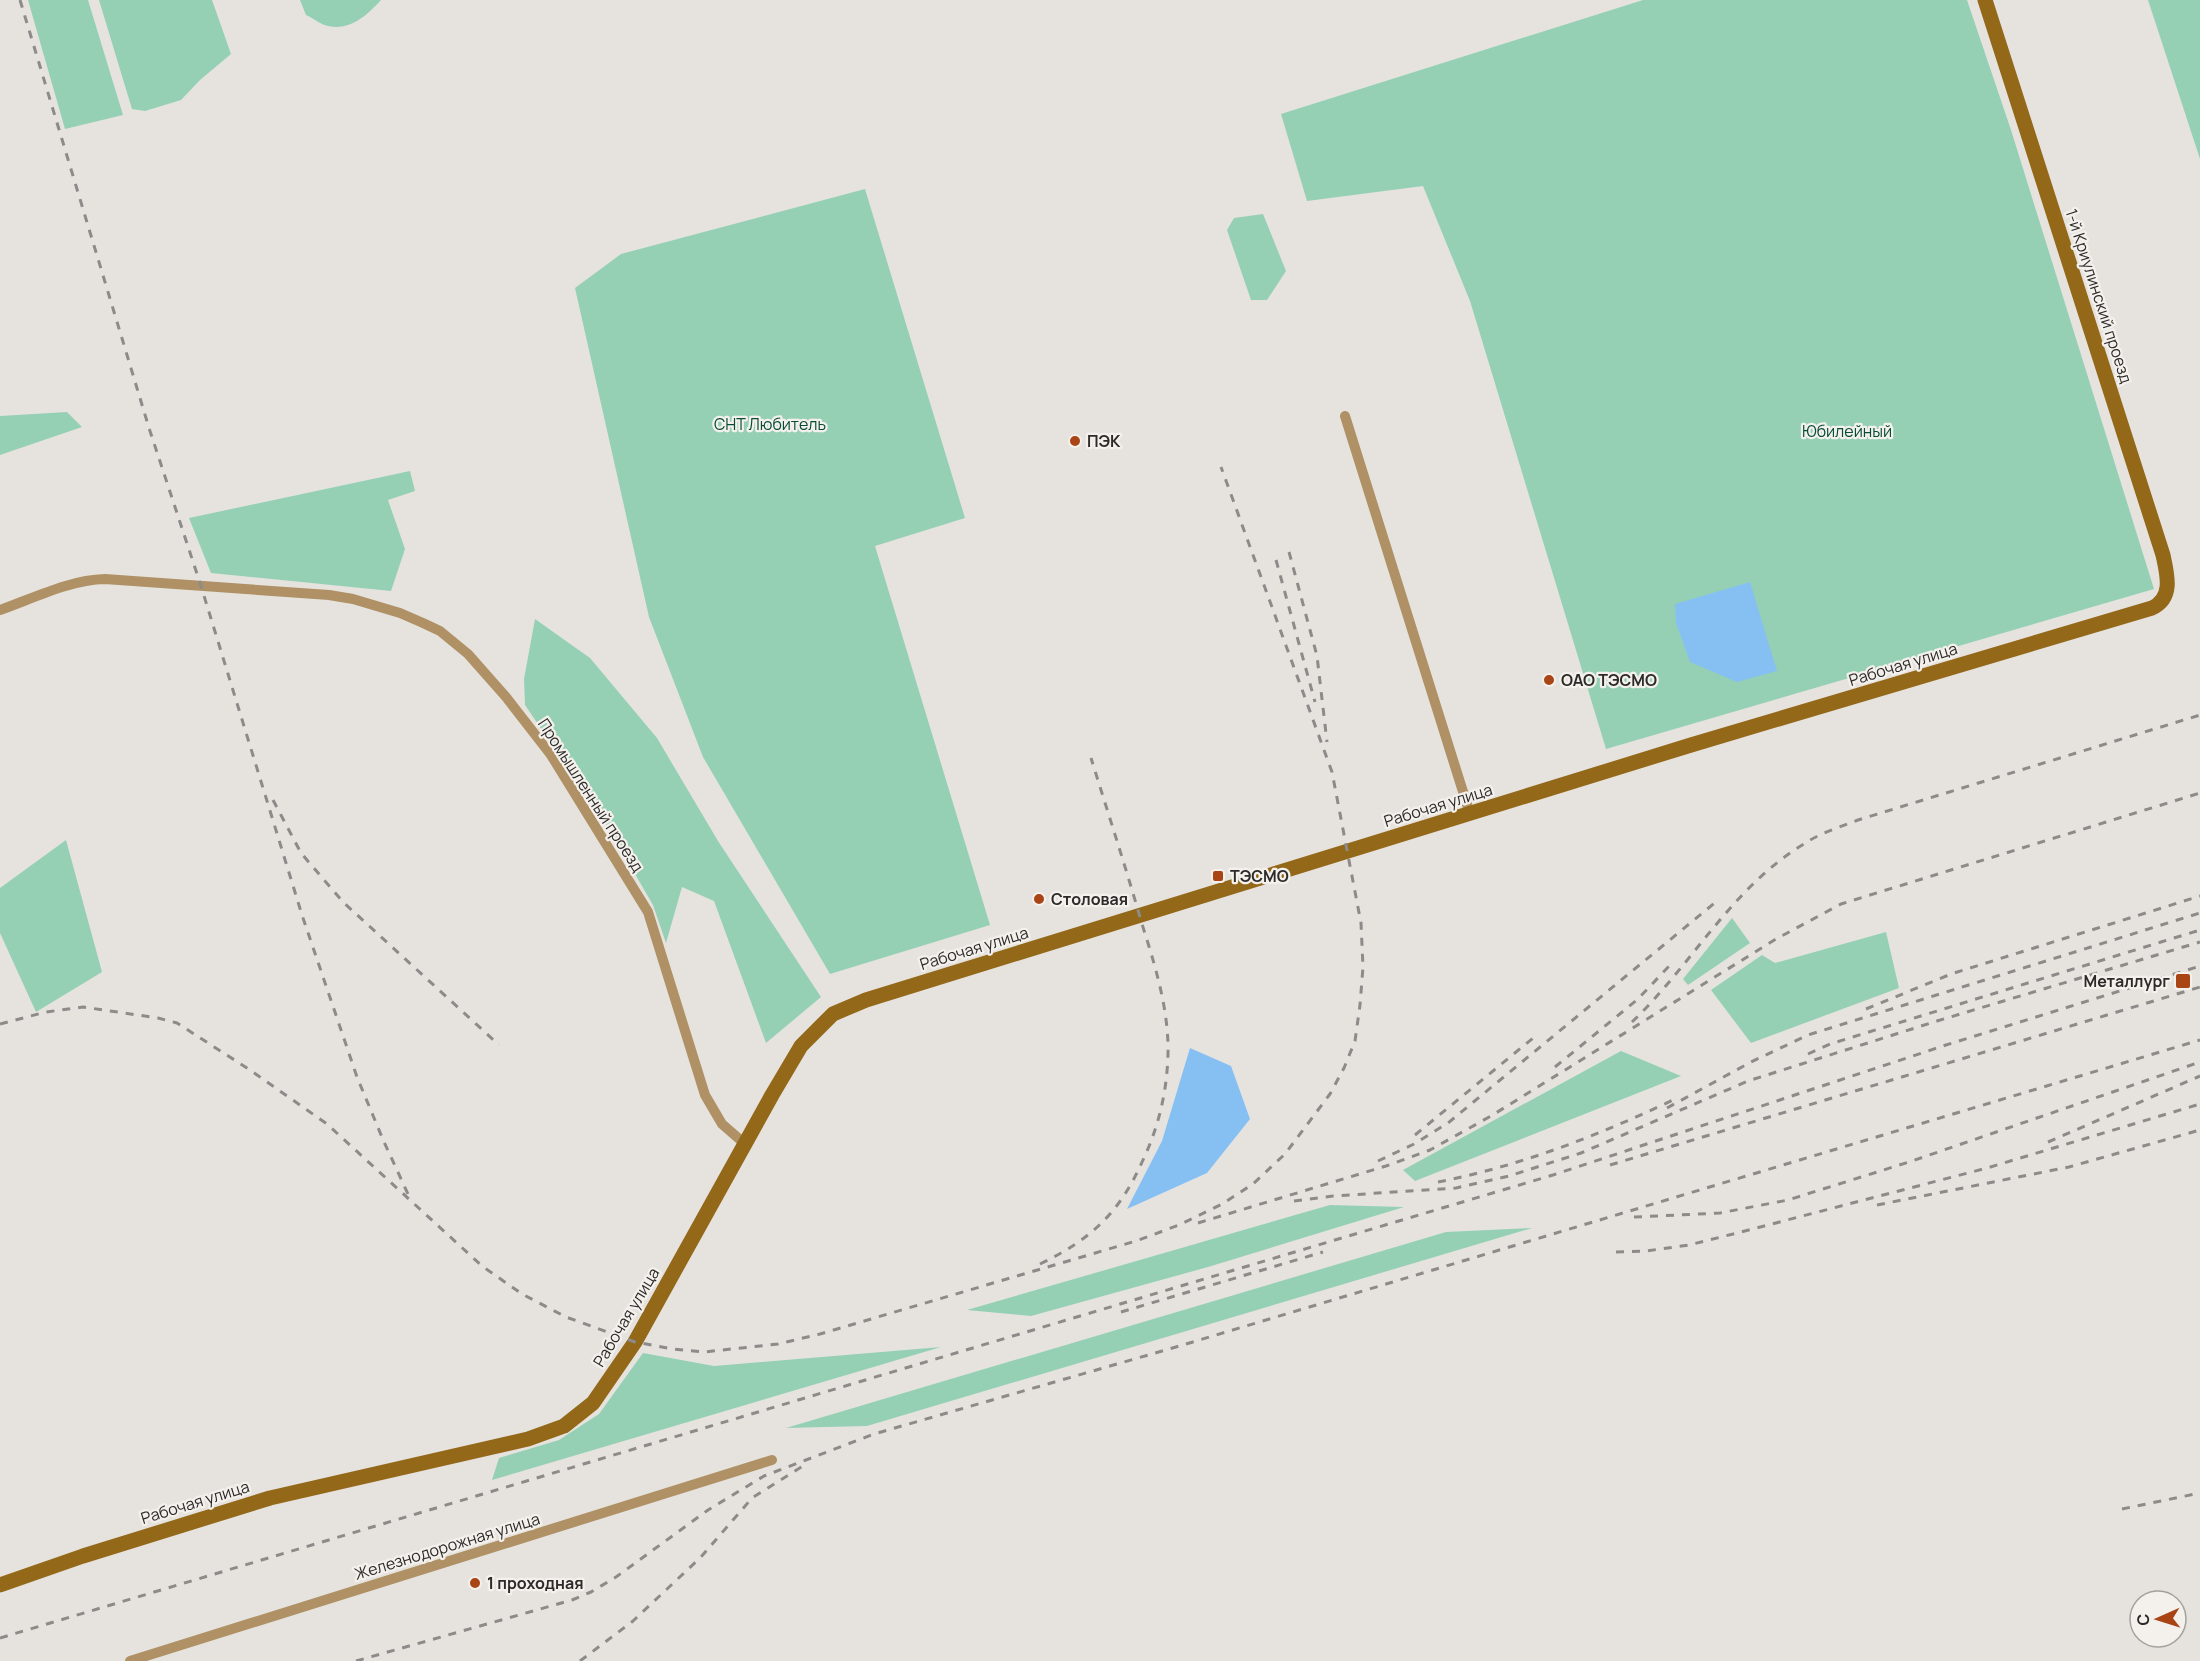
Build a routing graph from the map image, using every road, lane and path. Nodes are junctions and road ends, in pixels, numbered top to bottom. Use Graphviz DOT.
graph roads {
  1 [pos="1985,0"];
  2 [pos="1345,416"];
  3 [pos="2161,604"];
  4 [pos="0,610"];
  5 [pos="1470,814"];
  6 [pos="745,1144"];
  7 [pos="772,1460"];
  8 [pos="0,1585"];
  9 [pos="130,1661"];
  1 -- 3 [label="street, 1-й Криулинский проезд"];
  2 -- 5 [label="street"];
  3 -- 5 [label="street, Рабочая улица"];
  4 -- 6 [label="street, Промышленный проезд"];
  5 -- 6 [label="street, Рабочая улица"];
  6 -- 8 [label="street, Рабочая улица"];
  7 -- 9 [label="street, Железнодорожная улица"];
}
